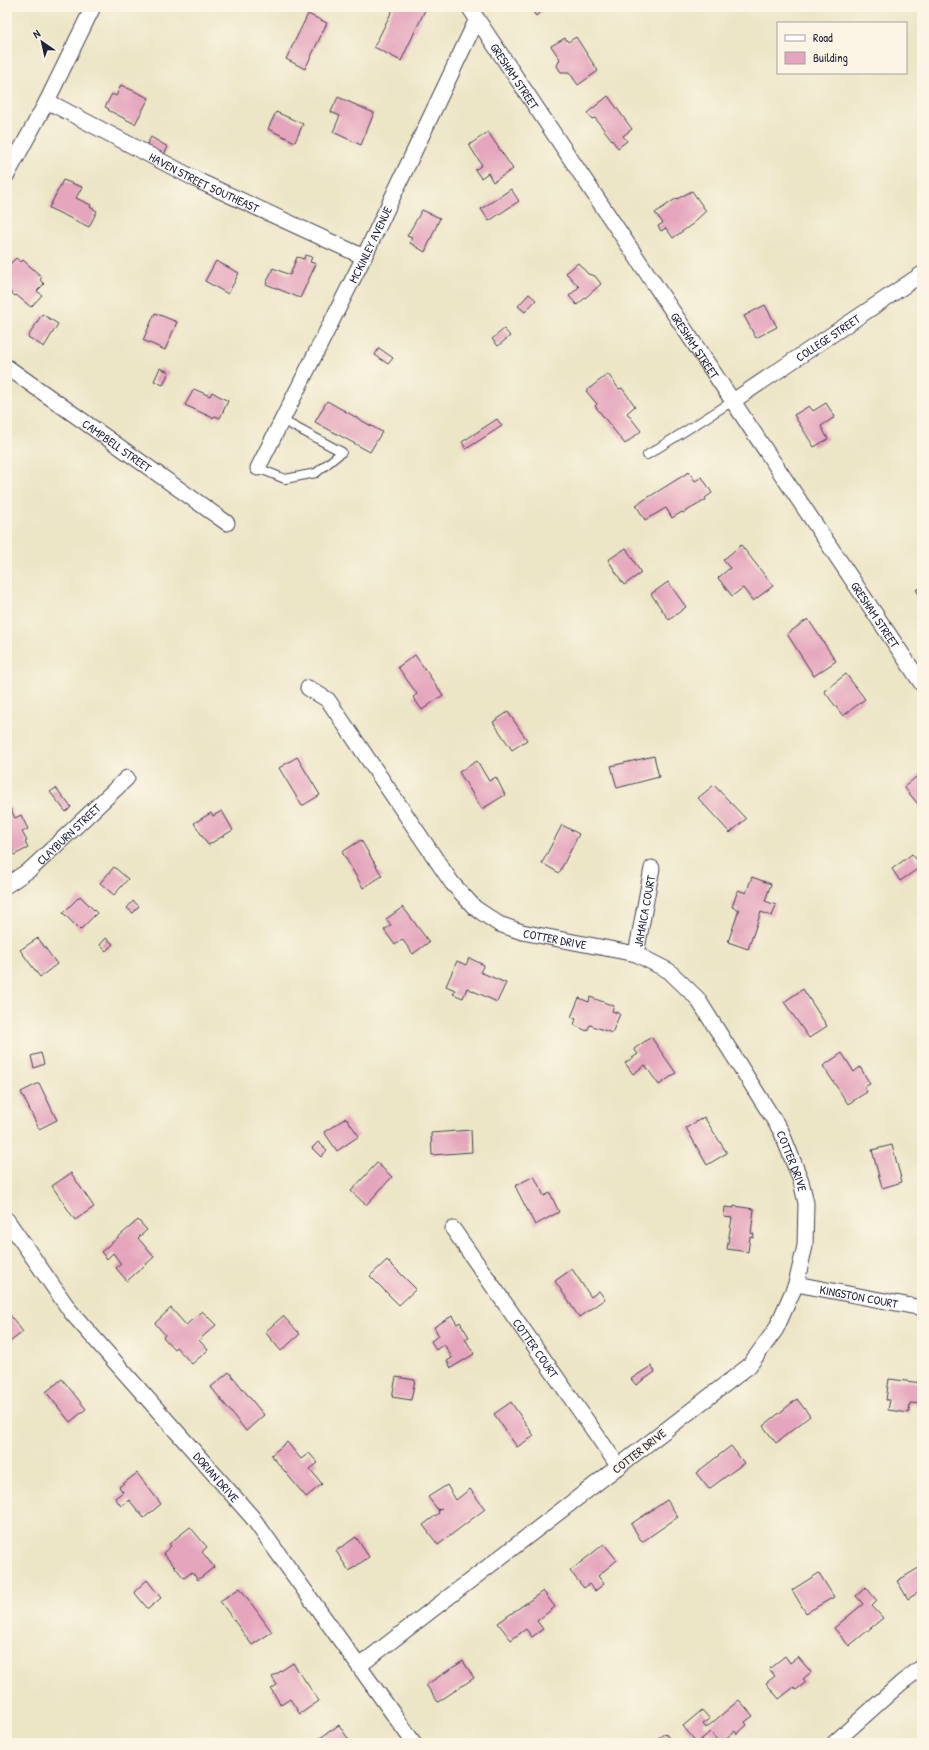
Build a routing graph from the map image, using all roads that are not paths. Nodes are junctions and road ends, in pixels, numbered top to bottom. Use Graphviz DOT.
graph roads {
  1 [pos="93,7"];
  2 [pos="473,13"];
  3 [pos="47,101"];
  4 [pos="7,175"];
  5 [pos="364,257"];
  6 [pos="922,274"];
  7 [pos="7,367"];
  8 [pos="733,402"];
  9 [pos="282,420"];
  10 [pos="647,455"];
  11 [pos="258,468"];
  12 [pos="227,523"];
  13 [pos="922,684"];
  14 [pos="308,688"];
  15 [pos="127,778"];
  16 [pos="652,868"];
  17 [pos="7,886"];
  18 [pos="636,954"];
  19 [pos="7,1220"];
  20 [pos="453,1229"];
  21 [pos="796,1284"];
  22 [pos="922,1308"];
  23 [pos="619,1467"];
  24 [pos="359,1666"];
  25 [pos="922,1667"];
  26 [pos="414,1743"];
  27 [pos="834,1743"];
  1 -- 3 [label="street"];
  2 -- 5 [label="street, MCKINLEY AVENUE"];
  2 -- 8 [label="street, GRESHAM STREET"];
  3 -- 4 [label="street"];
  3 -- 5 [label="street, HAVEN STREET SOUTHEAST"];
  5 -- 9 [label="street, MCKINLEY AVENUE"];
  6 -- 8 [label="street, COLLEGE STREET"];
  7 -- 12 [label="street, CAMPBELL STREET"];
  8 -- 10 [label="lane"];
  8 -- 13 [label="street, GRESHAM STREET"];
  9 -- 11 [label="street, MCKINLEY AVENUE"];
  9 -- 11 [label="lane"];
  14 -- 18 [label="street, COTTER DRIVE"];
  15 -- 17 [label="street, CLAYBURN STREET"];
  16 -- 18 [label="street, JAMAICA COURT"];
  18 -- 21 [label="street, COTTER DRIVE"];
  19 -- 24 [label="street, DORIAN DRIVE"];
  20 -- 23 [label="street, COTTER COURT"];
  21 -- 22 [label="street, KINGSTON COURT"];
  21 -- 23 [label="street, COTTER DRIVE"];
  23 -- 24 [label="street, COTTER DRIVE"];
  24 -- 26 [label="street, DORIAN DRIVE"];
  25 -- 27 [label="street"];
}
